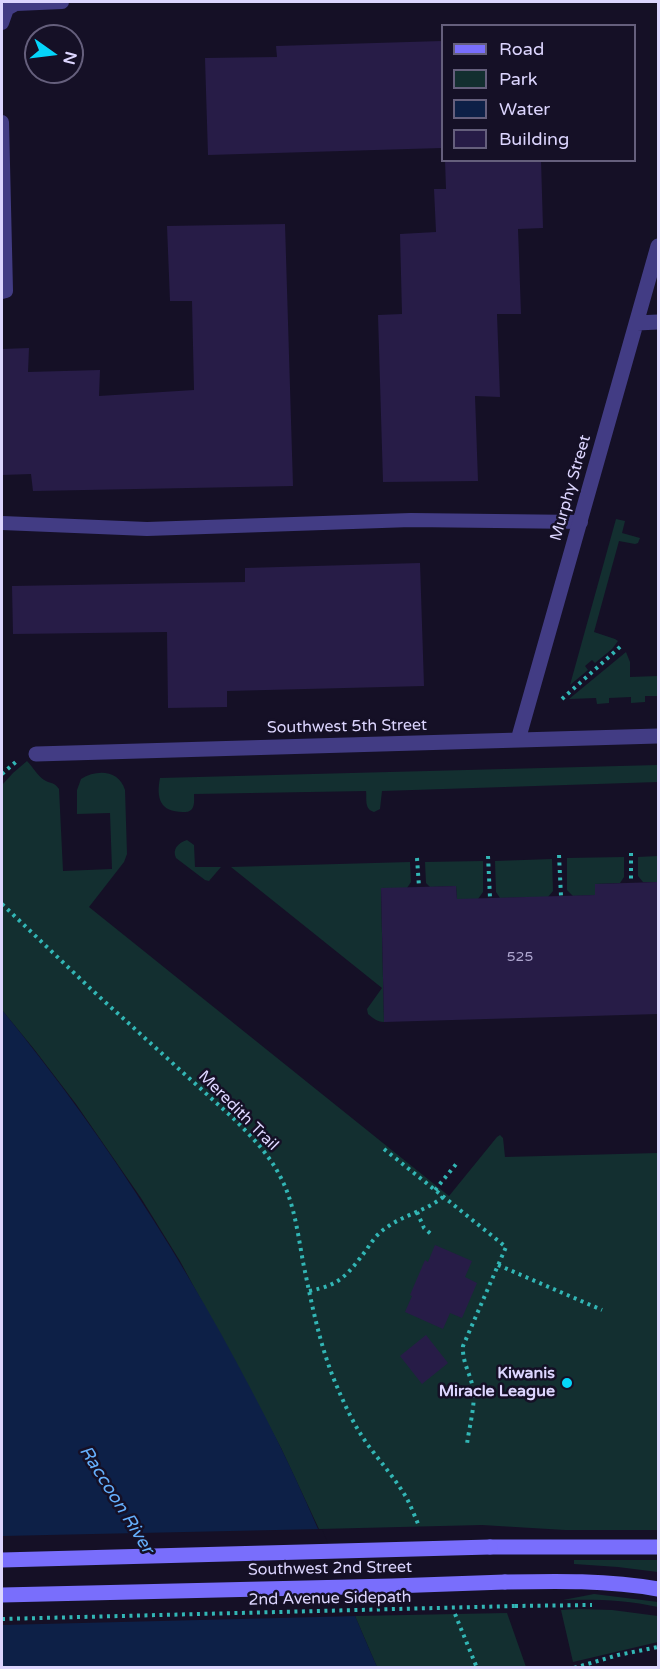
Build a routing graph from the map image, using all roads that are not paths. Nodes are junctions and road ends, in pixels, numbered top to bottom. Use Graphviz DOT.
graph roads {
  1 [pos="62,2"];
  2 [pos="2,23"];
  3 [pos="2,122"];
  4 [pos="658,246"];
  5 [pos="2,292"];
  6 [pos="658,322"];
  7 [pos="637,323"];
  8 [pos="580,522"];
  9 [pos="2,523"];
  10 [pos="658,736"];
  11 [pos="518,740"];
  12 [pos="36,754"];
  13 [pos="658,1547"];
  14 [pos="2,1560"];
  15 [pos="658,1588"];
  16 [pos="2,1595"];
  1 -- 2 [label="lane"];
  3 -- 5 [label="lane"];
  4 -- 7 [label="street, Murphy Street"];
  6 -- 7 [label="street"];
  7 -- 8 [label="street, Murphy Street"];
  8 -- 9 [label="lane"];
  8 -- 11 [label="street, Murphy Street"];
  10 -- 11 [label="street, Southwest 5th Street"];
  11 -- 12 [label="street, Southwest 5th Street"];
  13 -- 14 [label="main road, Southwest 2nd Street, bridge"];
  15 -- 16 [label="main road, Southwest 2nd Street, bridge"];
}
